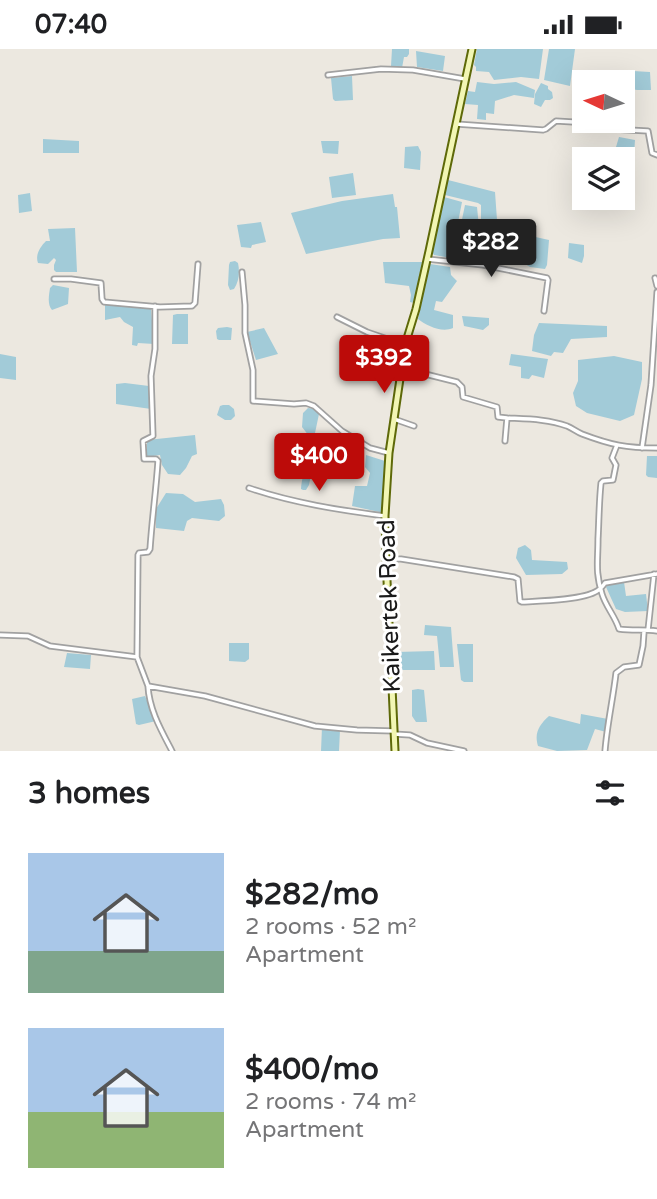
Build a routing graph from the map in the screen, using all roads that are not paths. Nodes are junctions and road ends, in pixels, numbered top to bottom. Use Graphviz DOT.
graph roads {
  1 [pos="472,49"];
  2 [pos="328,75"];
  3 [pos="465,79"];
  4 [pos="572,122"];
  5 [pos="456,124"];
  6 [pos="635,130"];
  7 [pos="657,155"];
  8 [pos="427,259"];
  9 [pos="198,264"];
  10 [pos="242,272"];
  11 [pos="656,278"];
  12 [pos="54,279"];
  13 [pos="657,286"];
  14 [pos="657,292"];
  15 [pos="155,306"];
  16 [pos="544,311"];
  17 [pos="337,317"];
  18 [pos="656,322"];
  19 [pos="405,345"];
  20 [pos="401,367"];
  21 [pos="507,418"];
  22 [pos="394,419"];
  23 [pos="414,426"];
  24 [pos="505,441"];
  25 [pos="617,445"];
  26 [pos="657,447"];
  27 [pos="642,448"];
  28 [pos="389,453"];
  29 [pos="249,488"];
  30 [pos="386,516"];
  31 [pos="386,559"];
  32 [pos="656,574"];
  33 [pos="601,589"];
  34 [pos="646,631"];
  35 [pos="657,631"];
  36 [pos="0,635"];
  37 [pos="137,657"];
  38 [pos="148,686"];
  39 [pos="394,732"];
  40 [pos="172,751"];
  41 [pos="395,751"];
  42 [pos="464,751"];
  43 [pos="605,751"];
  1 -- 3 [label="main road, Kaikertek Road"];
  2 -- 3 [label="street"];
  3 -- 5 [label="main road, Kaikertek Road"];
  4 -- 5 [label="street"];
  5 -- 8 [label="main road, Kaikertek Road"];
  6 -- 7 [label="street"];
  8 -- 16 [label="street"];
  8 -- 19 [label="main road, Kaikertek Road"];
  9 -- 15 [label="street"];
  10 -- 28 [label="street"];
  11 -- 13 [label="street"];
  12 -- 15 [label="street"];
  14 -- 18 [label="street"];
  15 -- 37 [label="street"];
  17 -- 19 [label="street"];
  18 -- 27 [label="street"];
  19 -- 20 [label="main road, Kaikertek Road"];
  20 -- 21 [label="street"];
  20 -- 22 [label="main road, Kaikertek Road"];
  21 -- 24 [label="street"];
  21 -- 25 [label="street"];
  22 -- 23 [label="street"];
  22 -- 28 [label="main road, Kaikertek Road"];
  25 -- 27 [label="street"];
  25 -- 33 [label="street"];
  26 -- 27 [label="street"];
  28 -- 30 [label="main road, Kaikertek Road"];
  29 -- 30 [label="street"];
  30 -- 31 [label="main road, Kaikertek Road"];
  31 -- 33 [label="street"];
  31 -- 39 [label="main road, Kaikertek Road"];
  32 -- 33 [label="street"];
  32 -- 34 [label="street"];
  33 -- 34 [label="street"];
  34 -- 35 [label="street"];
  34 -- 43 [label="street"];
  36 -- 37 [label="street"];
  37 -- 38 [label="street"];
  38 -- 39 [label="street"];
  38 -- 40 [label="street"];
  39 -- 41 [label="main road, Kaikertek Road"];
  39 -- 42 [label="street"];
}
